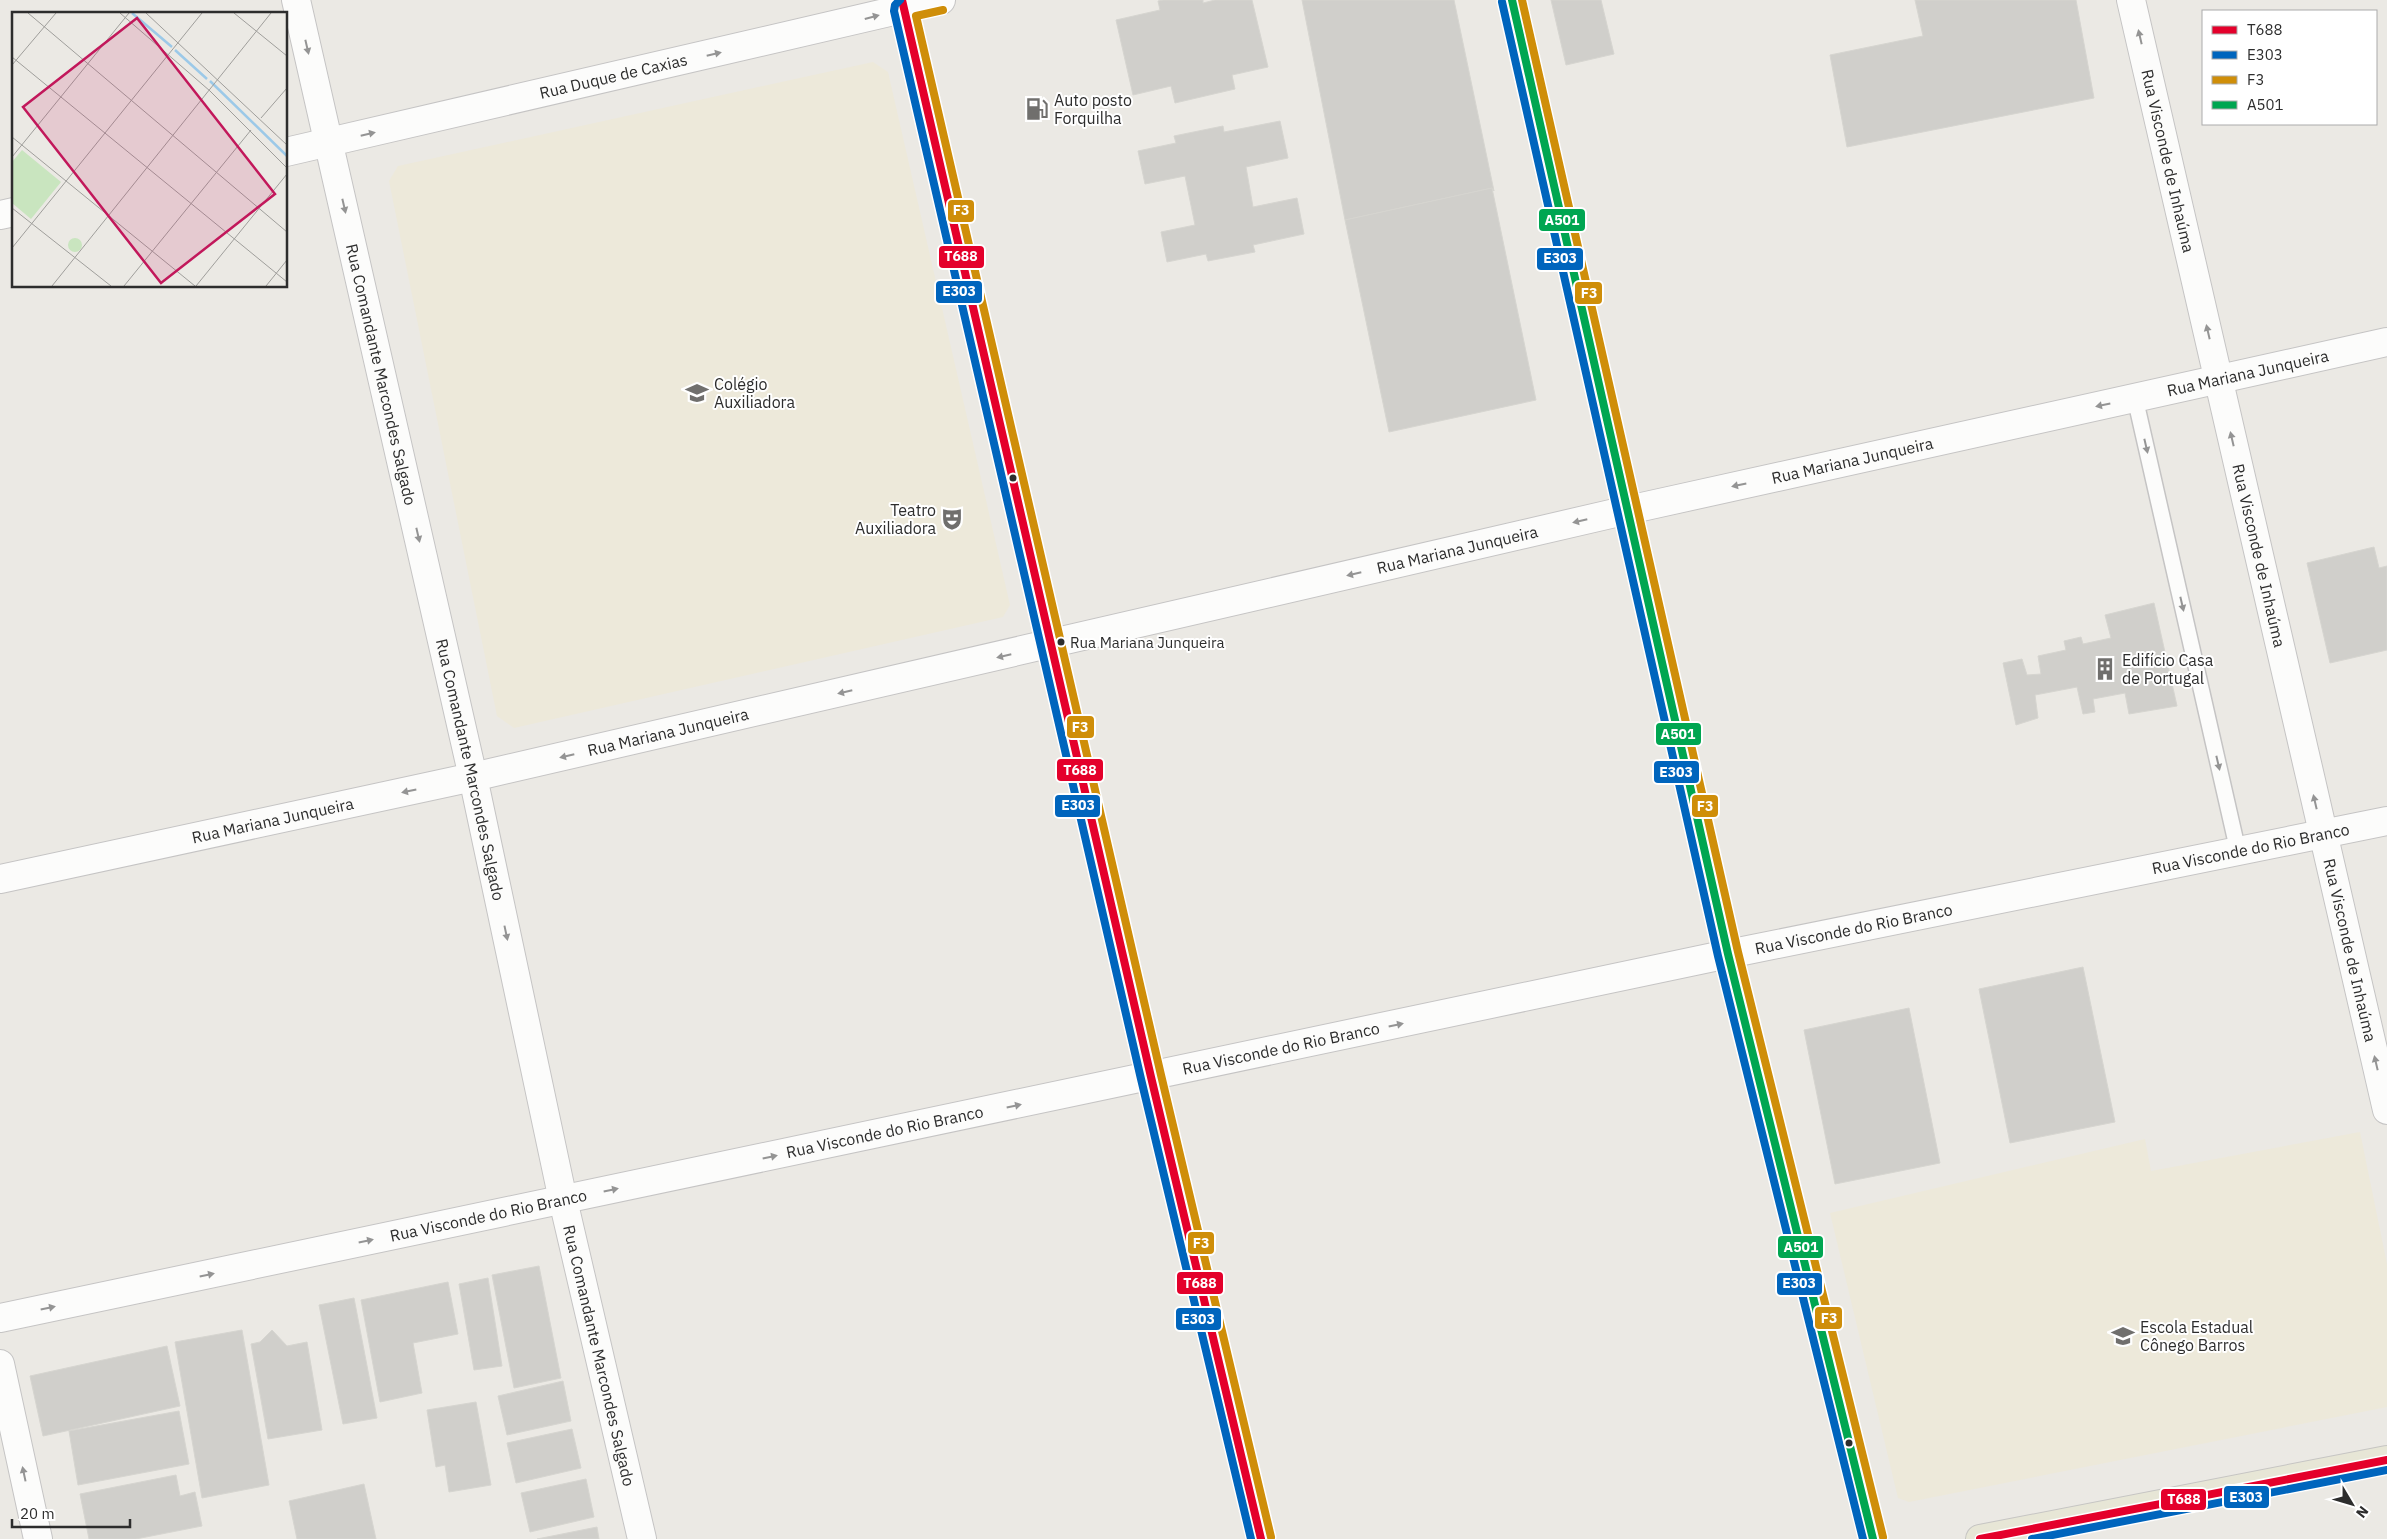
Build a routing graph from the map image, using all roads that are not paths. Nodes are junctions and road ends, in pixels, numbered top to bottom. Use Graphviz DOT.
graph roads {
  1 [pos="296,0"];
  2 [pos="941,0"];
  3 [pos="1512,0"];
  4 [pos="2131,0"];
  5 [pos="903,4"];
  6 [pos="330,143"];
  7 [pos="288,152"];
  8 [pos="2387,342"];
  9 [pos="2218,380"];
  10 [pos="2135,398"];
  11 [pos="1628,510"];
  12 [pos="1051,645"];
  13 [pos="473,777"];
  14 [pos="2387,821"];
  15 [pos="2322,835"];
  16 [pos="2238,851"];
  17 [pos="0,879"];
  18 [pos="1728,954"];
  19 [pos="1151,1077"];
  20 [pos="2387,1110"];
  21 [pos="563,1200"];
  22 [pos="0,1318"];
  23 [pos="0,1364"];
  24 [pos="2387,1460"];
  25 [pos="38,1539"];
  26 [pos="642,1539"];
  27 [pos="1261,1539"];
  28 [pos="1873,1539"];
  29 [pos="1980,1539"];
  1 -- 6 [label="street, Rua Comandante Marcondes Salgado, one-way"];
  2 -- 5 [label="street, Rua Duque de Caxias"];
  3 -- 11 [label="street"];
  9 -- 4 [label="street, Rua Visconde de Inhaúma, one-way"];
  6 -- 5 [label="street, Rua Duque de Caxias, one-way"];
  5 -- 12 [label="street"];
  6 -- 7 [label="street, Rua Duque de Caxias"];
  6 -- 13 [label="street, Rua Comandante Marcondes Salgado, one-way"];
  8 -- 9 [label="street, Rua Mariana Junqueira"];
  9 -- 10 [label="street, Rua Mariana Junqueira"];
  15 -- 9 [label="street, Rua Visconde de Inhaúma, one-way"];
  10 -- 11 [label="street, Rua Mariana Junqueira, one-way"];
  10 -- 16 [label="lane, one-way"];
  11 -- 12 [label="street, Rua Mariana Junqueira, one-way"];
  11 -- 18 [label="street"];
  12 -- 13 [label="street, Rua Mariana Junqueira, one-way"];
  12 -- 19 [label="street"];
  13 -- 17 [label="street, Rua Mariana Junqueira, one-way"];
  13 -- 21 [label="street, Rua Comandante Marcondes Salgado, one-way"];
  14 -- 15 [label="street, Rua Visconde do Rio Branco"];
  15 -- 16 [label="street, Rua Visconde do Rio Branco"];
  20 -- 15 [label="street, Rua Visconde de Inhaúma, one-way"];
  16 -- 18 [label="street, Rua Visconde do Rio Branco"];
  19 -- 18 [label="street, Rua Visconde do Rio Branco, one-way"];
  18 -- 28 [label="street"];
  21 -- 19 [label="street, Rua Visconde do Rio Branco, one-way"];
  19 -- 27 [label="street"];
  22 -- 21 [label="street, Rua Visconde do Rio Branco, one-way"];
  21 -- 26 [label="street, Rua Comandante Marcondes Salgado"];
  25 -- 23 [label="street, one-way"];
  24 -- 29 [label="main road"];
}
